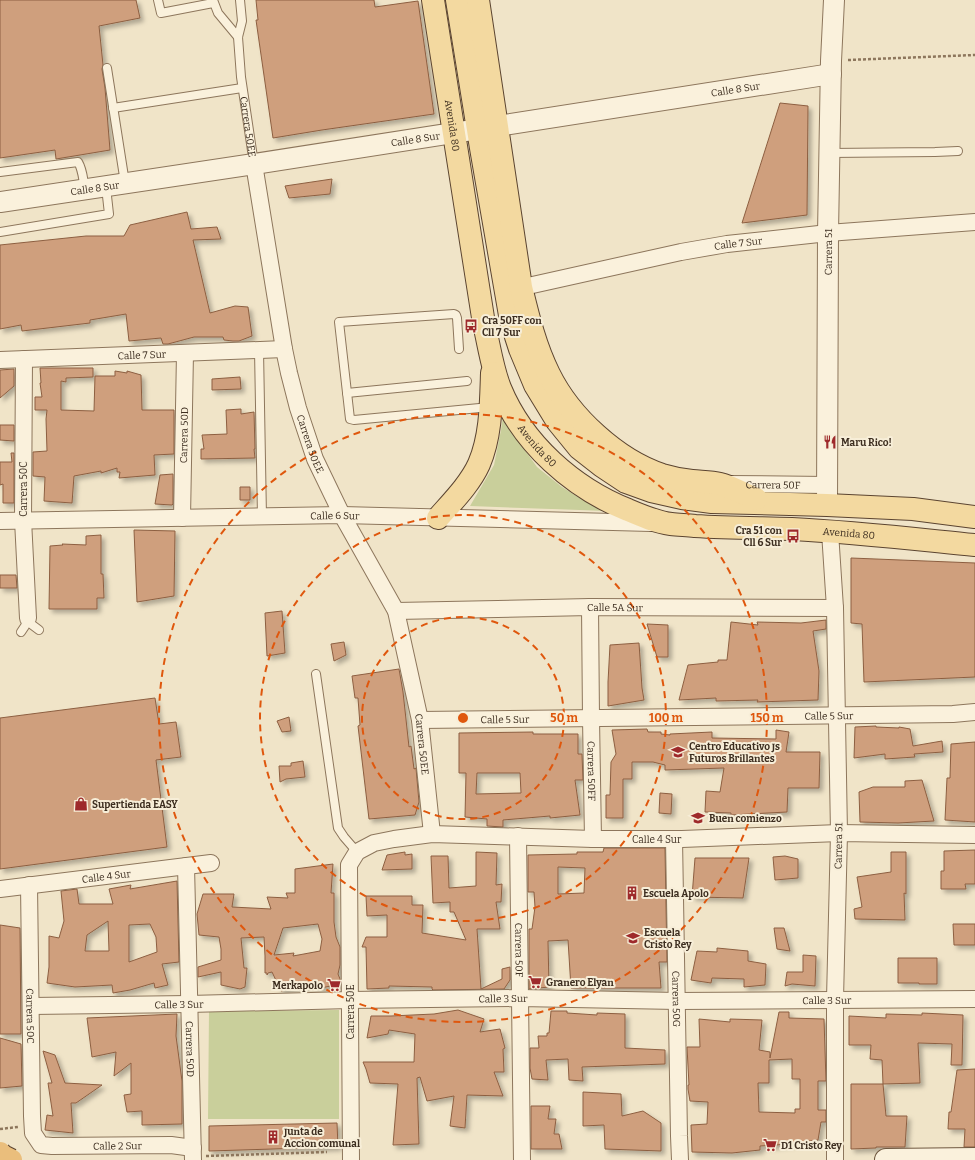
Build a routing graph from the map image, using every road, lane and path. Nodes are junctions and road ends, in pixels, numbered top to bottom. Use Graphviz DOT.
graph roads {
  1 [pos="158,0"];
  2 [pos="240,0"];
  3 [pos="433,0"];
  4 [pos="457,0"];
  5 [pos="478,0"];
  6 [pos="834,0"];
  7 [pos="213,1"];
  8 [pos="238,37"];
  9 [pos="975,55"];
  10 [pos="107,68"];
  11 [pos="831,68"];
  12 [pos="242,88"];
  13 [pos="113,108"];
  14 [pos="487,128"];
  15 [pos="454,133"];
  16 [pos="958,151"];
  17 [pos="829,153"];
  18 [pos="254,164"];
  19 [pos="0,172"];
  20 [pos="125,183"];
  21 [pos="106,186"];
  22 [pos="85,189"];
  23 [pos="0,202"];
  24 [pos="975,222"];
  25 [pos="0,232"];
  26 [pos="828,233"];
  27 [pos="513,289"];
  28 [pos="284,349"];
  29 [pos="459,349"];
  30 [pos="259,350"];
  31 [pos="185,353"];
  32 [pos="24,359"];
  33 [pos="0,360"];
  34 [pos="492,362"];
  35 [pos="467,381"];
  36 [pos="348,393"];
  37 [pos="491,407"];
  38 [pos="721,484"];
  39 [pos="826,495"];
  40 [pos="767,504"];
  41 [pos="342,516"];
  42 [pos="262,517"];
  43 [pos="975,517"];
  44 [pos="182,518"];
  45 [pos="438,518"];
  46 [pos="23,520"];
  47 [pos="0,521"];
  48 [pos="670,524"];
  49 [pos="830,532"];
  50 [pos="975,545"];
  51 [pos="590,607"];
  52 [pos="835,608"];
  53 [pos="396,611"];
  54 [pos="24,625"];
  55 [pos="39,630"];
  56 [pos="316,674"];
  57 [pos="975,712"];
  58 [pos="837,715"];
  59 [pos="591,718"];
  60 [pos="420,720"];
  61 [pos="839,833"];
  62 [pos="432,834"];
  63 [pos="975,835"];
  64 [pos="518,836"];
  65 [pos="594,839"];
  66 [pos="674,839"];
  67 [pos="353,858"];
  68 [pos="211,863"];
  69 [pos="186,866"];
  70 [pos="29,885"];
  71 [pos="0,888"];
  72 [pos="520,998"];
  73 [pos="835,999"];
  74 [pos="975,999"];
  75 [pos="350,1000"];
  76 [pos="677,1001"];
  77 [pos="189,1004"];
  78 [pos="31,1006"];
  79 [pos="33,1126"];
  80 [pos="0,1129"];
  81 [pos="41,1145"];
  82 [pos="0,1153"];
  83 [pos="193,1154"];
  84 [pos="975,1159"];
  85 [pos="11,1160"];
  86 [pos="351,1160"];
  87 [pos="522,1160"];
  88 [pos="680,1160"];
  89 [pos="835,1160"];
  90 [pos="886,1160"];
  1 -- 7 [label="lane"];
  2 -- 8 [label="lane, Carrera 50EE"];
  3 -- 15 [label="main road, Avenida 80"];
  4 -- 14 [label="main road"];
  5 -- 14 [label="main road"];
  6 -- 11 [label="street, Carrera 51"];
  7 -- 8 [label="lane"];
  8 -- 12 [label="lane, Carrera 50EE"];
  9 -- 11 [label="path"];
  10 -- 13 [label="lane"];
  11 -- 14 [label="street, Calle 8 Sur"];
  11 -- 17 [label="street, Carrera 51"];
  12 -- 13 [label="lane"];
  12 -- 18 [label="lane, Carrera 50EE"];
  13 -- 20 [label="lane"];
  14 -- 15 [label="street, Calle 8 Sur"];
  14 -- 27 [label="main road"];
  15 -- 18 [label="street, Calle 8 Sur"];
  15 -- 34 [label="main road, Avenida 80"];
  16 -- 17 [label="lane"];
  17 -- 26 [label="street, Carrera 51"];
  18 -- 20 [label="street, Calle 8 Sur"];
  18 -- 28 [label="street, Carrera 50EE"];
  19 -- 22 [label="lane"];
  20 -- 21 [label="street, Calle 8 Sur"];
  21 -- 22 [label="street, Calle 8 Sur"];
  21 -- 25 [label="lane"];
  22 -- 23 [label="street, Calle 8 Sur"];
  24 -- 26 [label="street, Calle 7 Sur"];
  26 -- 27 [label="street, Calle 7 Sur"];
  26 -- 39 [label="street, Carrera 51"];
  27 -- 38 [label="main road"];
  27 -- 40 [label="main road"];
  28 -- 30 [label="street, Calle 7 Sur"];
  28 -- 41 [label="street, Carrera 50EE"];
  29 -- 36 [label="lane"];
  30 -- 31 [label="street, Calle 7 Sur"];
  30 -- 42 [label="lane"];
  31 -- 32 [label="street, Calle 7 Sur"];
  31 -- 44 [label="street, Carrera 50D"];
  32 -- 33 [label="street, Calle 7 Sur"];
  32 -- 46 [label="street, Carrera 50C"];
  34 -- 37 [label="main road"];
  34 -- 48 [label="main road, Avenida 80"];
  35 -- 36 [label="lane"];
  36 -- 37 [label="lane"];
  37 -- 45 [label="main road"];
  38 -- 39 [label="street, Carrera 50F"];
  38 -- 40 [label="main road"];
  39 -- 40 [label="main road"];
  39 -- 43 [label="main road"];
  41 -- 42 [label="street, Calle 6 Sur"];
  41 -- 45 [label="street, Calle 6 Sur"];
  41 -- 53 [label="street, Carrera 50EE"];
  42 -- 44 [label="street, Calle 6 Sur"];
  44 -- 46 [label="street, Calle 6 Sur"];
  45 -- 48 [label="street, Calle 6 Sur"];
  46 -- 47 [label="street, Calle 6 Sur"];
  46 -- 54 [label="street, Carrera 50C"];
  48 -- 49 [label="main road, Avenida 80"];
  49 -- 50 [label="main road, Avenida 80"];
  49 -- 52 [label="street, Carrera 51"];
  51 -- 52 [label="street, Calle 5A Sur"];
  51 -- 53 [label="street, Calle 5A Sur"];
  51 -- 59 [label="street, Carrera 50FF"];
  52 -- 58 [label="street, Carrera 51"];
  53 -- 60 [label="street, Carrera 50EE"];
  54 -- 55 [label="lane"];
  56 -- 67 [label="lane"];
  57 -- 58 [label="street, Calle 5 Sur"];
  58 -- 59 [label="street, Calle 5 Sur"];
  58 -- 61 [label="street, Carrera 51"];
  59 -- 60 [label="street, Calle 5 Sur"];
  59 -- 65 [label="street, Carrera 50FF"];
  60 -- 62 [label="street, Carrera 50EE"];
  61 -- 63 [label="street, Calle 4 Sur"];
  61 -- 66 [label="street, Calle 4 Sur"];
  61 -- 73 [label="street, Carrera 51"];
  62 -- 64 [label="street, Calle 4 Sur"];
  62 -- 67 [label="street, Calle 4 Sur"];
  64 -- 65 [label="street, Calle 4 Sur"];
  64 -- 72 [label="street, Carrera 50F"];
  65 -- 66 [label="street, Calle 4 Sur"];
  66 -- 76 [label="street, Carrera 50G"];
  67 -- 75 [label="street, Carrera 50E"];
  68 -- 69 [label="street, Calle 4 Sur"];
  69 -- 70 [label="street, Calle 4 Sur"];
  69 -- 77 [label="street, Carrera 50D"];
  70 -- 71 [label="street, Calle 4 Sur"];
  70 -- 78 [label="street, Carrera 50C"];
  72 -- 75 [label="street, Calle 3 Sur"];
  72 -- 76 [label="street, Calle 3 Sur"];
  72 -- 87 [label="street, Carrera 50F"];
  73 -- 74 [label="street, Calle 3 Sur"];
  73 -- 76 [label="street, Calle 3 Sur"];
  73 -- 89 [label="street, Carrera 51"];
  75 -- 77 [label="street, Calle 3 Sur"];
  75 -- 86 [label="street, Carrera 50E"];
  76 -- 88 [label="street, Carrera 50G"];
  77 -- 78 [label="street, Calle 3 Sur"];
  77 -- 83 [label="street, Carrera 50D"];
  78 -- 79 [label="street, Carrera 50C"];
  79 -- 80 [label="path"];
  79 -- 81 [label="street, Carrera 50C"];
  81 -- 83 [label="street, Calle 2 Sur"];
  82 -- 85 [label="highway, bridge"];
  84 -- 90 [label="main road"];
}
